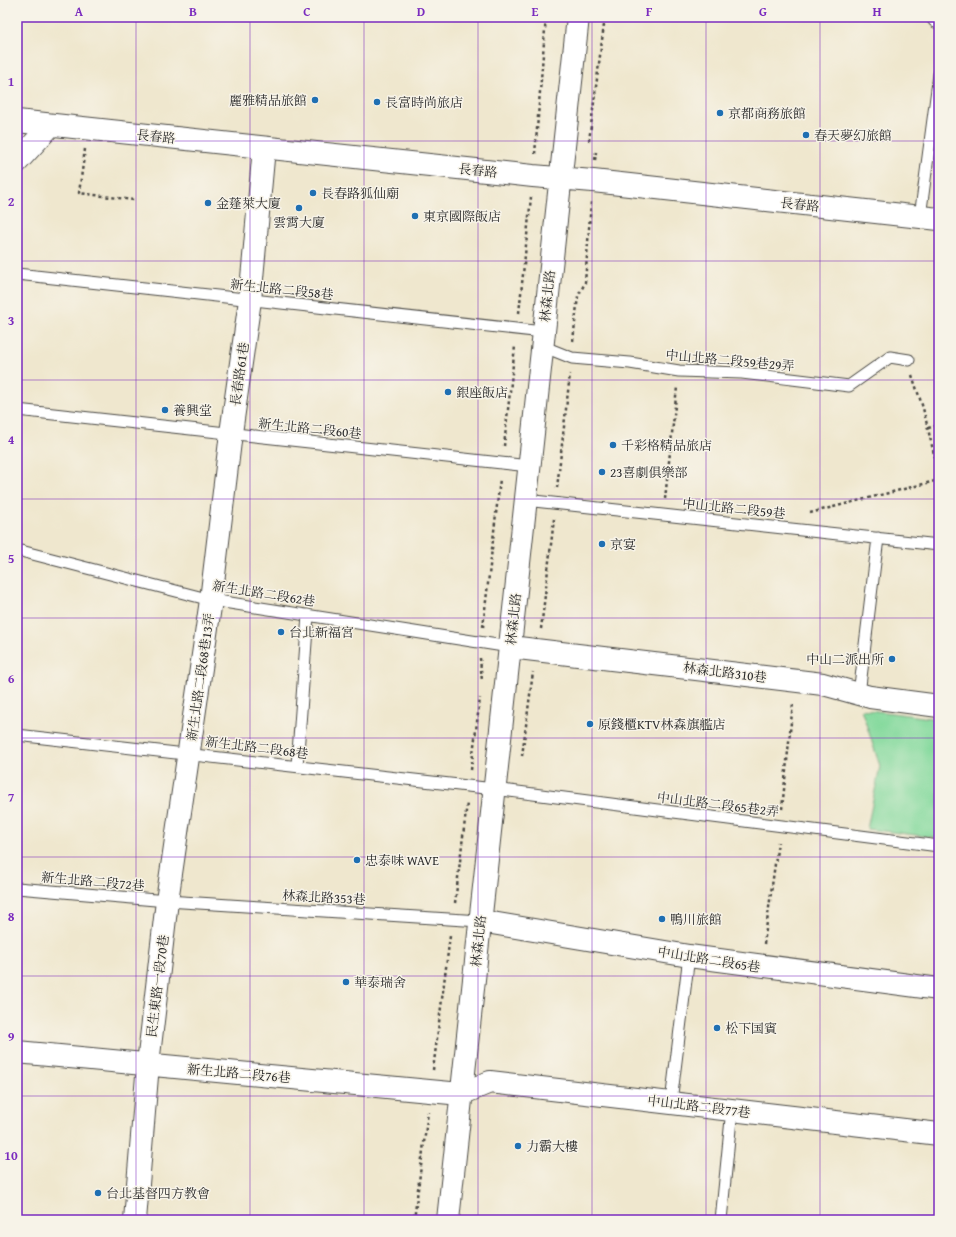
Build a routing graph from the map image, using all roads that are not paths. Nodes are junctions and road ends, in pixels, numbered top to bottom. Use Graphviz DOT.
graph roads {
  1 [pos="578,17"];
  2 [pos="939,74"];
  3 [pos="17,121"];
  4 [pos="51,125"];
  5 [pos="264,148"];
  6 [pos="17,162"];
  7 [pos="560,179"];
  8 [pos="930,218"];
  9 [pos="17,274"];
  10 [pos="250,300"];
  11 [pos="542,339"];
  12 [pos="909,360"];
  13 [pos="17,410"];
  14 [pos="231,433"];
  15 [pos="529,466"];
  16 [pos="525,500"];
  17 [pos="878,538"];
  18 [pos="939,545"];
  19 [pos="17,550"];
  20 [pos="211,600"];
  21 [pos="308,615"];
  22 [pos="510,646"];
  23 [pos="859,694"];
  24 [pos="939,706"];
  25 [pos="17,735"];
  26 [pos="188,753"];
  27 [pos="297,766"];
  28 [pos="494,789"];
  29 [pos="939,846"];
  30 [pos="17,888"];
  31 [pos="167,901"];
  32 [pos="480,921"];
  33 [pos="689,956"];
  34 [pos="939,989"];
  35 [pos="17,1052"];
  36 [pos="148,1064"];
  37 [pos="461,1094"];
  38 [pos="671,1102"];
  39 [pos="732,1109"];
  40 [pos="939,1134"];
  41 [pos="135,1220"];
  42 [pos="448,1220"];
  43 [pos="721,1220"];
  1 -- 7 [label="street, 林森北路"];
  2 -- 8 [label="lane"];
  3 -- 4 [label="street, 長春路"];
  4 -- 5 [label="street, 長春路"];
  4 -- 6 [label="street"];
  5 -- 7 [label="street, 長春路"];
  5 -- 10 [label="street, 長春路61巷"];
  7 -- 8 [label="street, 長春路"];
  7 -- 11 [label="street, 林森北路"];
  9 -- 10 [label="lane, 新生北路二段58巷"];
  10 -- 11 [label="lane, 新生北路二段58巷"];
  10 -- 14 [label="street, 長春路61巷"];
  11 -- 12 [label="lane, 中山北路二段59巷29弄"];
  11 -- 15 [label="street, 林森北路"];
  13 -- 14 [label="lane, 新生北路二段60巷"];
  14 -- 15 [label="lane, 新生北路二段60巷"];
  14 -- 20 [label="street, 長春路61巷"];
  15 -- 16 [label="street, 林森北路"];
  16 -- 17 [label="lane, 中山北路二段59巷"];
  16 -- 22 [label="street, 林森北路"];
  17 -- 18 [label="lane, 中山北路二段59巷"];
  17 -- 23 [label="lane"];
  19 -- 20 [label="lane, 新生北路二段62巷"];
  20 -- 21 [label="lane, 新生北路二段62巷"];
  20 -- 26 [label="street, 新生北路二段68巷13弄"];
  21 -- 22 [label="lane, 新生北路二段62巷"];
  21 -- 27 [label="lane"];
  22 -- 23 [label="street, 林森北路310巷"];
  22 -- 28 [label="street, 林森北路"];
  23 -- 24 [label="street, 林森北路310巷"];
  25 -- 26 [label="lane, 新生北路二段68巷"];
  26 -- 27 [label="lane, 新生北路二段68巷"];
  26 -- 31 [label="street, 民生東路一段70巷"];
  27 -- 28 [label="lane, 新生北路二段68巷"];
  28 -- 29 [label="lane, 中山北路二段65巷2弄"];
  28 -- 32 [label="street, 林森北路"];
  30 -- 31 [label="lane, 新生北路二段72巷"];
  31 -- 32 [label="lane, 林森北路353巷"];
  31 -- 36 [label="street, 民生東路一段70巷"];
  32 -- 33 [label="street, 中山北路二段65巷"];
  32 -- 37 [label="street, 林森北路"];
  33 -- 34 [label="street, 中山北路二段65巷"];
  33 -- 38 [label="lane"];
  35 -- 36 [label="street, 新生北路二段76巷"];
  36 -- 37 [label="street, 新生北路二段76巷"];
  36 -- 41 [label="street, 民生東路一段70巷"];
  37 -- 38 [label="street, 中山北路二段77巷"];
  37 -- 42 [label="street, 林森北路"];
  38 -- 39 [label="street, 中山北路二段77巷"];
  39 -- 40 [label="street, 中山北路二段77巷"];
  39 -- 43 [label="lane"];
}
